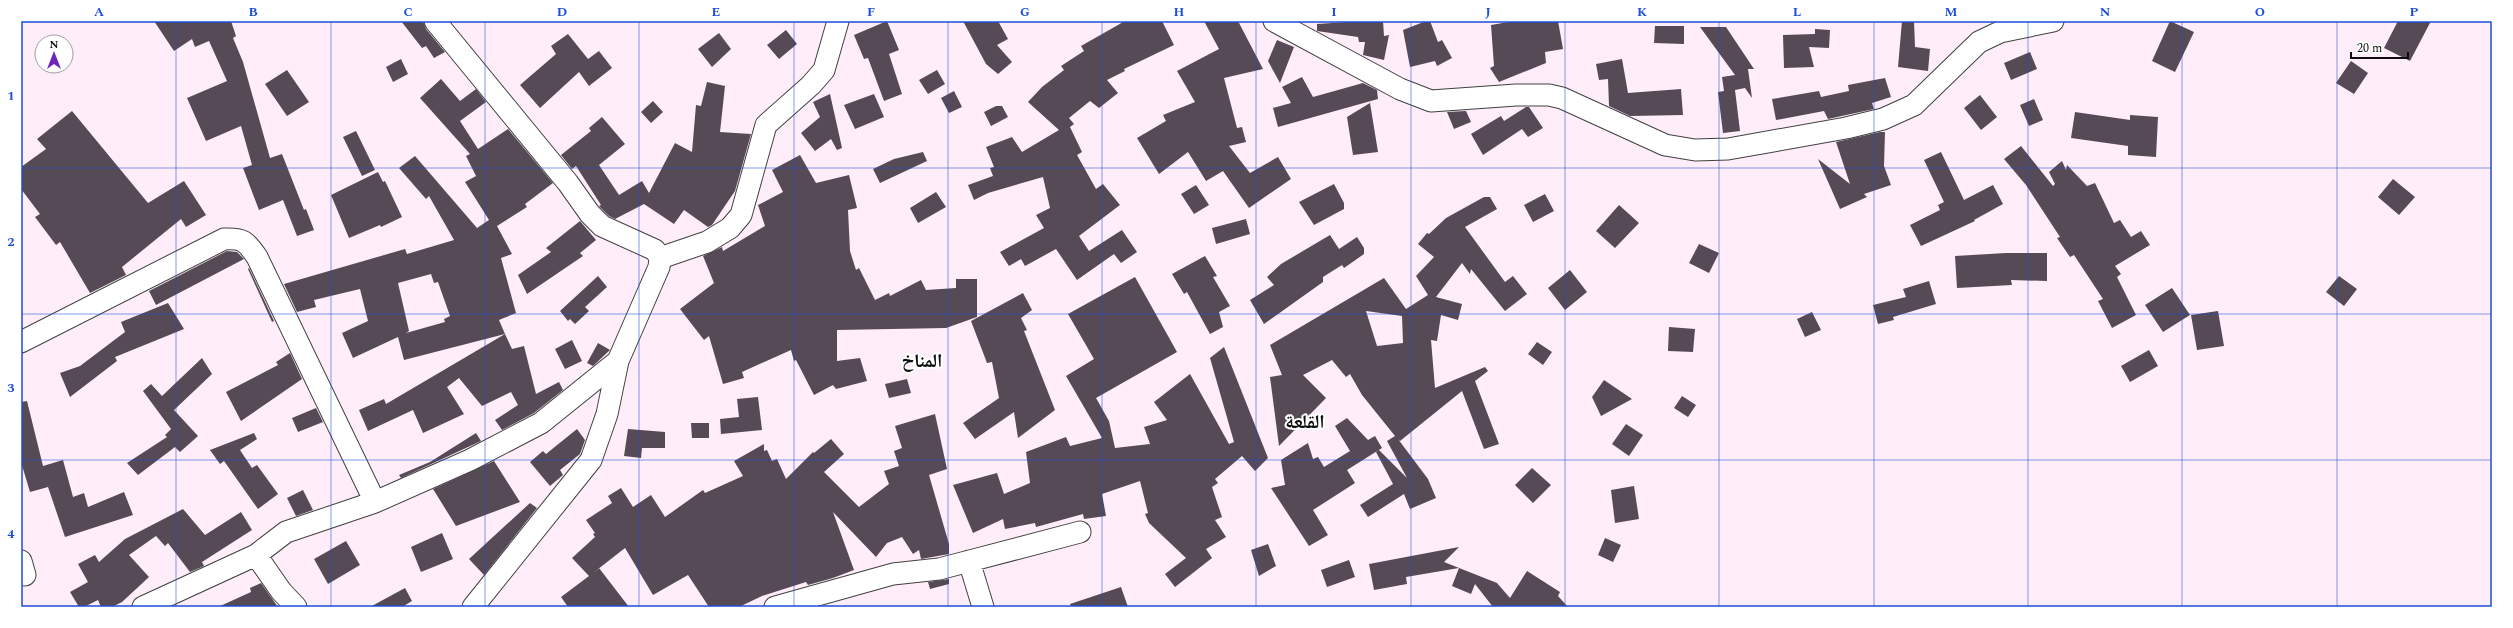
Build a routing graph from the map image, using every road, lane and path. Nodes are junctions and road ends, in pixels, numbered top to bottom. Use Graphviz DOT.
graph roads {
  1 [pos="435,21"];
  2 [pos="838,21"];
  3 [pos="1274,21"];
  4 [pos="2053,21"];
  5 [pos="2006,26"];
  6 [pos="660,258"];
  7 [pos="21,342"];
  8 [pos="618,361"];
  9 [pos="375,502"];
  10 [pos="1080,532"];
  11 [pos="256,555"];
  12 [pos="969,561"];
  13 [pos="143,607"];
  14 [pos="296,607"];
  15 [pos="473,607"];
  16 [pos="775,607"];
  17 [pos="983,607"];
  1 -- 6 [label="street"];
  2 -- 6 [label="street"];
  3 -- 5 [label="street"];
  4 -- 5 [label="street"];
  6 -- 8 [label="street"];
  7 -- 9 [label="street"];
  8 -- 9 [label="street"];
  8 -- 15 [label="street"];
  9 -- 11 [label="street"];
  10 -- 12 [label="street"];
  11 -- 13 [label="street"];
  11 -- 14 [label="street"];
  12 -- 16 [label="street"];
  12 -- 17 [label="street"];
}
